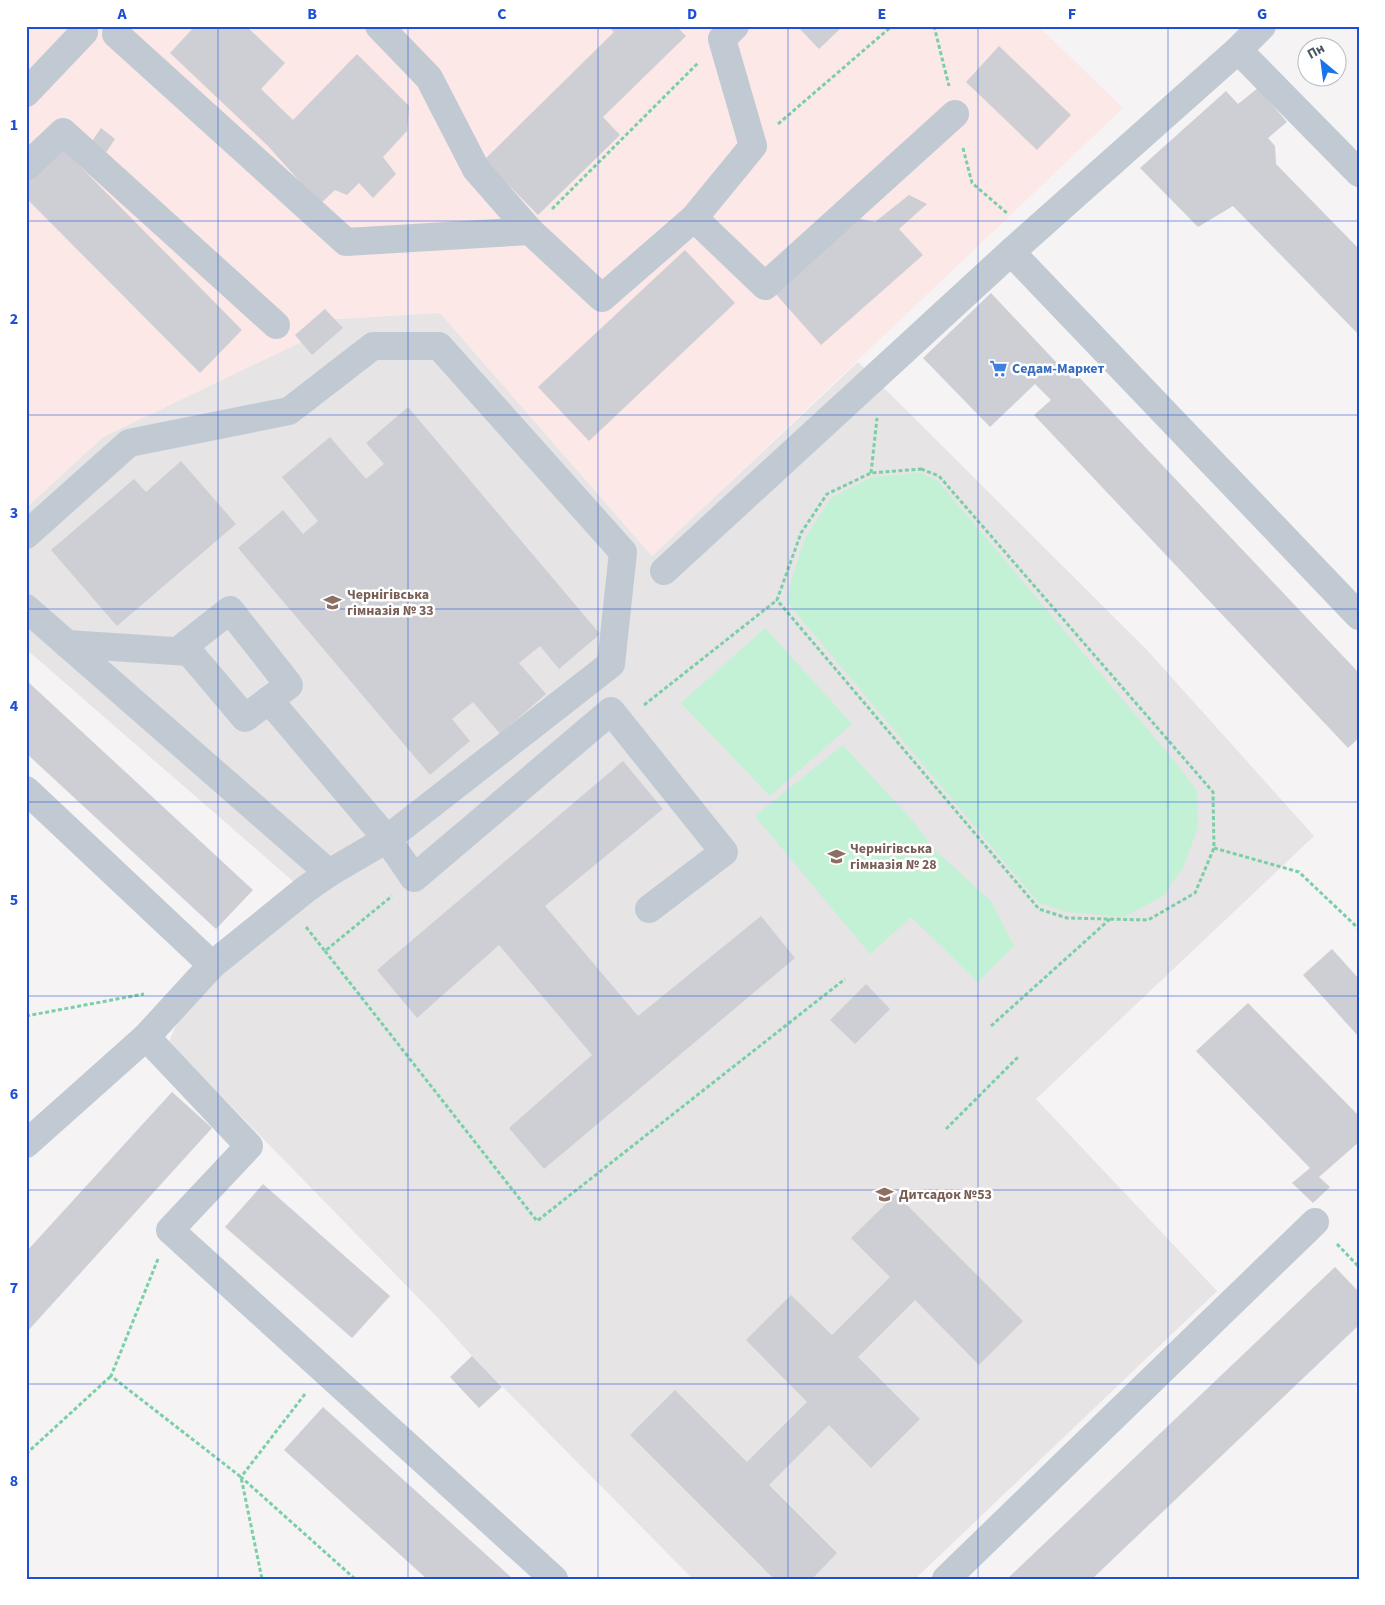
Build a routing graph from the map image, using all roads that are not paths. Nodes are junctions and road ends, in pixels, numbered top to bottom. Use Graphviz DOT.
graph roads {
  1 [pos="379,26"];
  2 [pos="1262,26"];
  3 [pos="82,29"];
  4 [pos="119,30"];
  5 [pos="729,32"];
  6 [pos="1238,50"];
  7 [pos="26,93"];
  8 [pos="955,114"];
  9 [pos="26,167"];
  10 [pos="1359,173"];
  11 [pos="694,218"];
  12 [pos="530,231"];
  13 [pos="1021,243"];
  14 [pos="276,325"];
  15 [pos="26,535"];
  16 [pos="664,571"];
  17 [pos="26,608"];
  18 [pos="1359,616"];
  19 [pos="67,644"];
  20 [pos="189,652"];
  21 [pos="589,681"];
  22 [pos="269,700"];
  23 [pos="616,717"];
  24 [pos="26,790"];
  25 [pos="387,839"];
  26 [pos="328,873"];
  27 [pos="649,909"];
  28 [pos="212,965"];
  29 [pos="146,1037"];
  30 [pos="26,1144"];
  31 [pos="1315,1222"];
  32 [pos="554,1579"];
  33 [pos="946,1579"];
  1 -- 12 [label="lane"];
  2 -- 6 [label="lane"];
  3 -- 4 [label="lane"];
  3 -- 7 [label="lane"];
  4 -- 12 [label="lane"];
  5 -- 11 [label="lane"];
  6 -- 10 [label="lane"];
  6 -- 13 [label="lane"];
  8 -- 11 [label="lane"];
  9 -- 14 [label="lane"];
  11 -- 12 [label="lane"];
  13 -- 16 [label="lane"];
  13 -- 18 [label="lane"];
  15 -- 21 [label="lane"];
  17 -- 19 [label="lane"];
  19 -- 20 [label="lane"];
  19 -- 26 [label="lane"];
  20 -- 22 [label="lane"];
  20 -- 22 [label="lane"];
  21 -- 23 [label="lane"];
  21 -- 25 [label="lane"];
  22 -- 25 [label="lane"];
  23 -- 25 [label="lane"];
  23 -- 27 [label="lane"];
  24 -- 28 [label="lane"];
  25 -- 26 [label="lane"];
  26 -- 28 [label="lane"];
  28 -- 29 [label="lane"];
  29 -- 30 [label="lane"];
  29 -- 32 [label="lane"];
  31 -- 33 [label="lane"];
}
